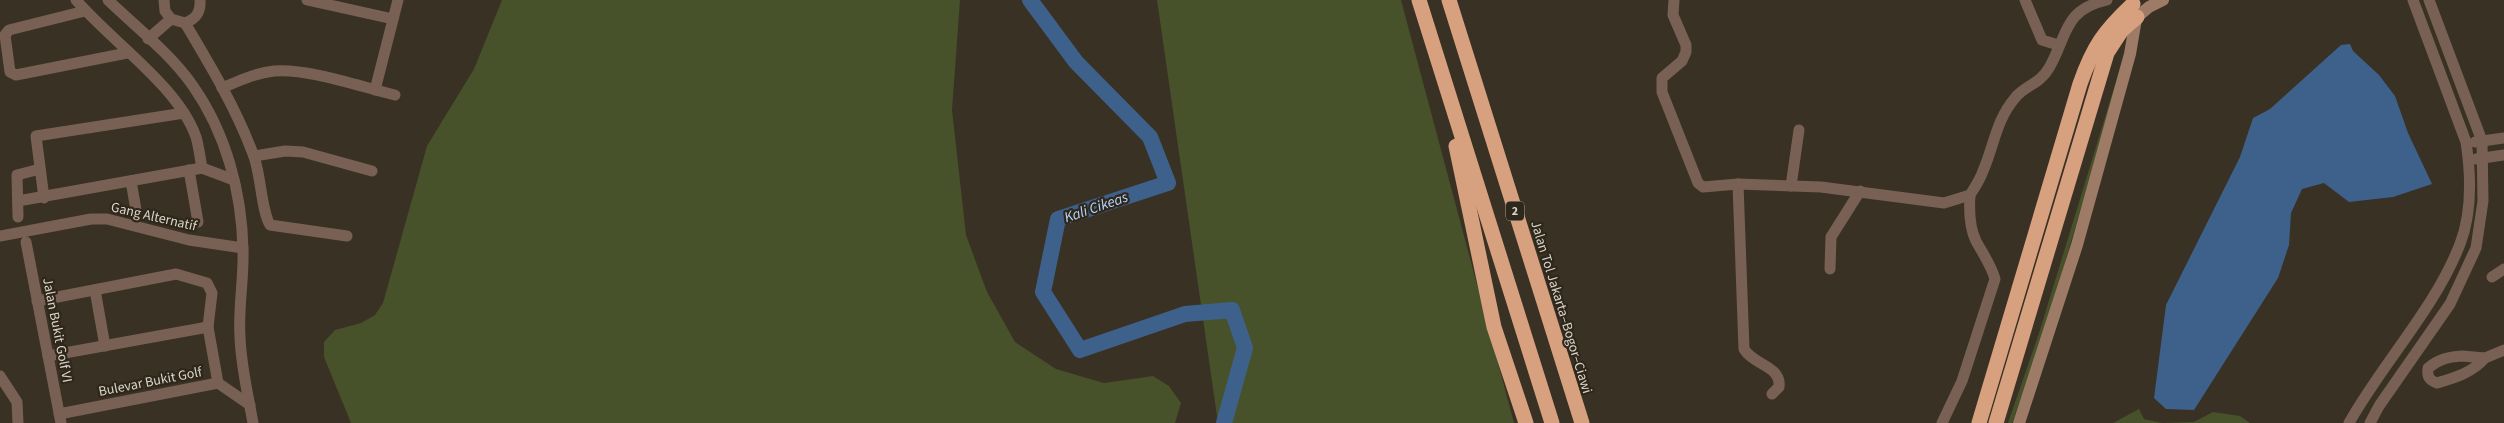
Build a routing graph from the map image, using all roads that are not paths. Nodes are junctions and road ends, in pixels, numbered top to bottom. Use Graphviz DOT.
graph roads {
  1 [pos="76,0"];
  2 [pos="108,0"];
  3 [pos="164,0"];
  4 [pos="204,0"];
  5 [pos="307,0"];
  6 [pos="398,0"];
  7 [pos="1419,0"];
  8 [pos="1449,0"];
  9 [pos="1674,0"];
  10 [pos="2025,0"];
  11 [pos="2108,0"];
  12 [pos="2163,0"];
  13 [pos="2413,0"];
  14 [pos="2430,0"];
  15 [pos="2134,4"];
  16 [pos="85,11"];
  17 [pos="171,19"];
  18 [pos="393,19"];
  19 [pos="185,23"];
  20 [pos="148,39"];
  21 [pos="2058,45"];
  22 [pos="127,53"];
  23 [pos="1439,61"];
  24 [pos="222,88"];
  25 [pos="376,90"];
  26 [pos="395,95"];
  27 [pos="184,113"];
  28 [pos="1799,130"];
  29 [pos="2504,138"];
  30 [pos="2482,141"];
  31 [pos="2466,142"];
  32 [pos="2504,155"];
  33 [pos="254,156"];
  34 [pos="2484,158"];
  35 [pos="2469,160"];
  36 [pos="202,168"];
  37 [pos="40,169"];
  38 [pos="189,170"];
  39 [pos="372,171"];
  40 [pos="234,180"];
  41 [pos="131,181"];
  42 [pos="1738,184"];
  43 [pos="1791,186"];
  44 [pos="1860,191"];
  45 [pos="1970,195"];
  46 [pos="44,198"];
  47 [pos="18,201"];
  48 [pos="136,210"];
  49 [pos="18,217"];
  50 [pos="198,222"];
  51 [pos="0,236"];
  52 [pos="346,236"];
  53 [pos="26,242"];
  54 [pos="243,248"];
  55 [pos="1830,269"];
  56 [pos="2504,269"];
  57 [pos="2492,276"];
  58 [pos="95,290"];
  59 [pos="37,301"];
  60 [pos="208,327"];
  61 [pos="105,346"];
  62 [pos="2504,350"];
  63 [pos="48,356"];
  64 [pos="2484,358"];
  65 [pos="0,376"];
  66 [pos="218,383"];
  67 [pos="5,388"];
  68 [pos="1772,394"];
  69 [pos="250,405"];
  70 [pos="60,418"];
  71 [pos="18,423"];
  72 [pos="253,423"];
  73 [pos="1526,423"];
  74 [pos="1552,423"];
  75 [pos="1582,423"];
  76 [pos="1942,423"];
  77 [pos="1979,423"];
  78 [pos="1996,423"];
  79 [pos="2019,423"];
  80 [pos="2349,423"];
  81 [pos="2370,423"];
  1 -- 16 [label="street"];
  2 -- 20 [label="street"];
  3 -- 17 [label="street"];
  4 -- 19 [label="street"];
  5 -- 18 [label="street"];
  6 -- 18 [label="street"];
  7 -- 23 [label="highway, 2"];
  8 -- 75 [label="highway, Jalan Tol Jakarta–Bogor–Ciawi / 2"];
  9 -- 42 [label="street"];
  10 -- 21 [label="street"];
  11 -- 21 [label="street"];
  12 -- 15 [label="main road"];
  13 -- 31 [label="street"];
  14 -- 30 [label="street"];
  15 -- 77 [label="highway"];
  15 -- 78 [label="highway"];
  15 -- 79 [label="main road"];
  16 -- 22 [label="street"];
  16 -- 22 [label="street"];
  17 -- 19 [label="street"];
  17 -- 20 [label="street"];
  18 -- 25 [label="street"];
  19 -- 24 [label="street"];
  20 -- 40 [label="street"];
  21 -- 45 [label="street"];
  22 -- 27 [label="street"];
  23 -- 73 [label="highway"];
  23 -- 74 [label="highway, 2"];
  24 -- 25 [label="street"];
  24 -- 33 [label="street"];
  25 -- 26 [label="street"];
  27 -- 36 [label="street"];
  27 -- 37 [label="street"];
  28 -- 43 [label="street"];
  29 -- 30 [label="street"];
  30 -- 31 [label="street"];
  30 -- 34 [label="street"];
  31 -- 35 [label="street"];
  32 -- 34 [label="street"];
  33 -- 39 [label="street"];
  33 -- 52 [label="street"];
  34 -- 35 [label="street"];
  34 -- 81 [label="street"];
  35 -- 80 [label="street"];
  36 -- 38 [label="street"];
  36 -- 40 [label="street"];
  37 -- 46 [label="street"];
  37 -- 47 [label="street"];
  38 -- 41 [label="street"];
  38 -- 50 [label="street"];
  40 -- 54 [label="street"];
  41 -- 46 [label="street"];
  41 -- 48 [label="street"];
  42 -- 43 [label="street"];
  42 -- 68 [label="street"];
  43 -- 44 [label="street"];
  44 -- 45 [label="street"];
  44 -- 55 [label="street"];
  45 -- 76 [label="street"];
  46 -- 47 [label="street"];
  47 -- 49 [label="street"];
  51 -- 54 [label="street, Gang Alternatif"];
  53 -- 59 [label="street, Jalan Bukit Golf VI"];
  54 -- 69 [label="street"];
  56 -- 57 [label="street"];
  58 -- 59 [label="street"];
  58 -- 60 [label="street"];
  58 -- 61 [label="street"];
  59 -- 63 [label="street, Jalan Bukit Golf VI"];
  60 -- 61 [label="street"];
  60 -- 66 [label="street"];
  61 -- 63 [label="street"];
  62 -- 64 [label="street"];
  63 -- 70 [label="street, Jalan Bukit Golf VI"];
  65 -- 67 [label="street"];
  66 -- 69 [label="street"];
  66 -- 70 [label="street, Bulevar Bukit Golf"];
  67 -- 71 [label="street"];
  69 -- 72 [label="street"];
}
